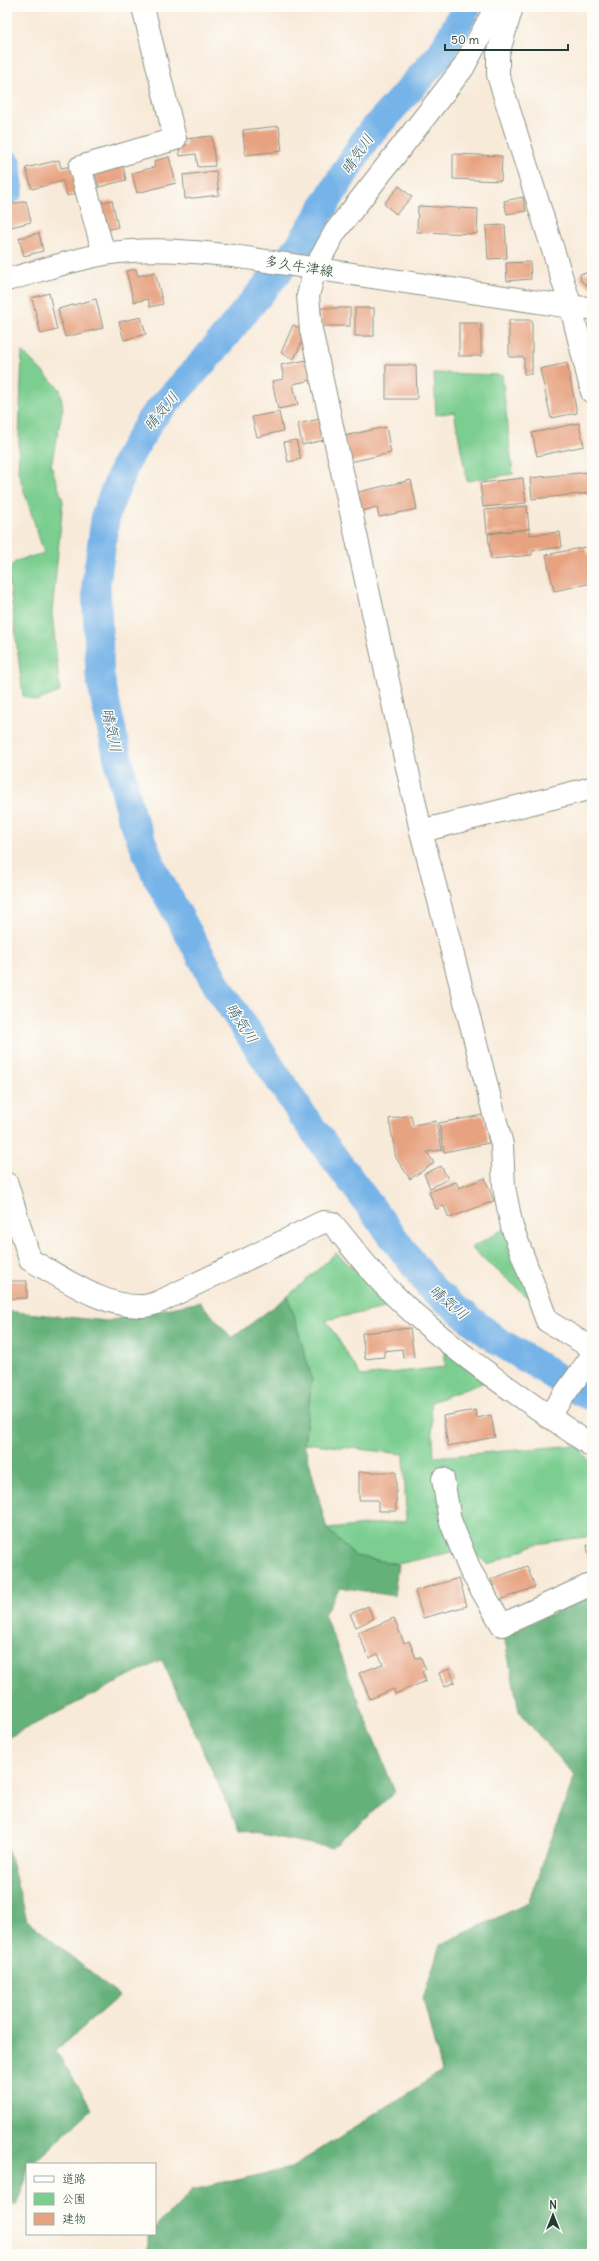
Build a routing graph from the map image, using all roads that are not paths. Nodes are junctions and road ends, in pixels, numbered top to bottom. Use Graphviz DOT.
graph roads {
  1 [pos="143,7"];
  2 [pos="496,7"];
  3 [pos="512,7"];
  4 [pos="104,254"];
  5 [pos="315,268"];
  6 [pos="7,280"];
  7 [pos="582,308"];
  8 [pos="592,392"];
  9 [pos="592,788"];
  10 [pos="421,831"];
  11 [pos="7,1184"];
  12 [pos="592,1348"];
  13 [pos="592,1356"];
  14 [pos="548,1417"];
  15 [pos="592,1446"];
  16 [pos="443,1479"];
  17 [pos="592,1584"];
  1 -- 4 [label="street"];
  2 -- 5 [label="street"];
  3 -- 7 [label="street"];
  4 -- 5 [label="street, 多久牛津線"];
  4 -- 6 [label="street, 多久牛津線"];
  5 -- 7 [label="street, 多久牛津線"];
  5 -- 10 [label="street"];
  7 -- 8 [label="street"];
  9 -- 10 [label="street"];
  10 -- 12 [label="street"];
  11 -- 14 [label="street"];
  13 -- 14 [label="street"];
  14 -- 15 [label="street"];
  16 -- 17 [label="street"];
}
